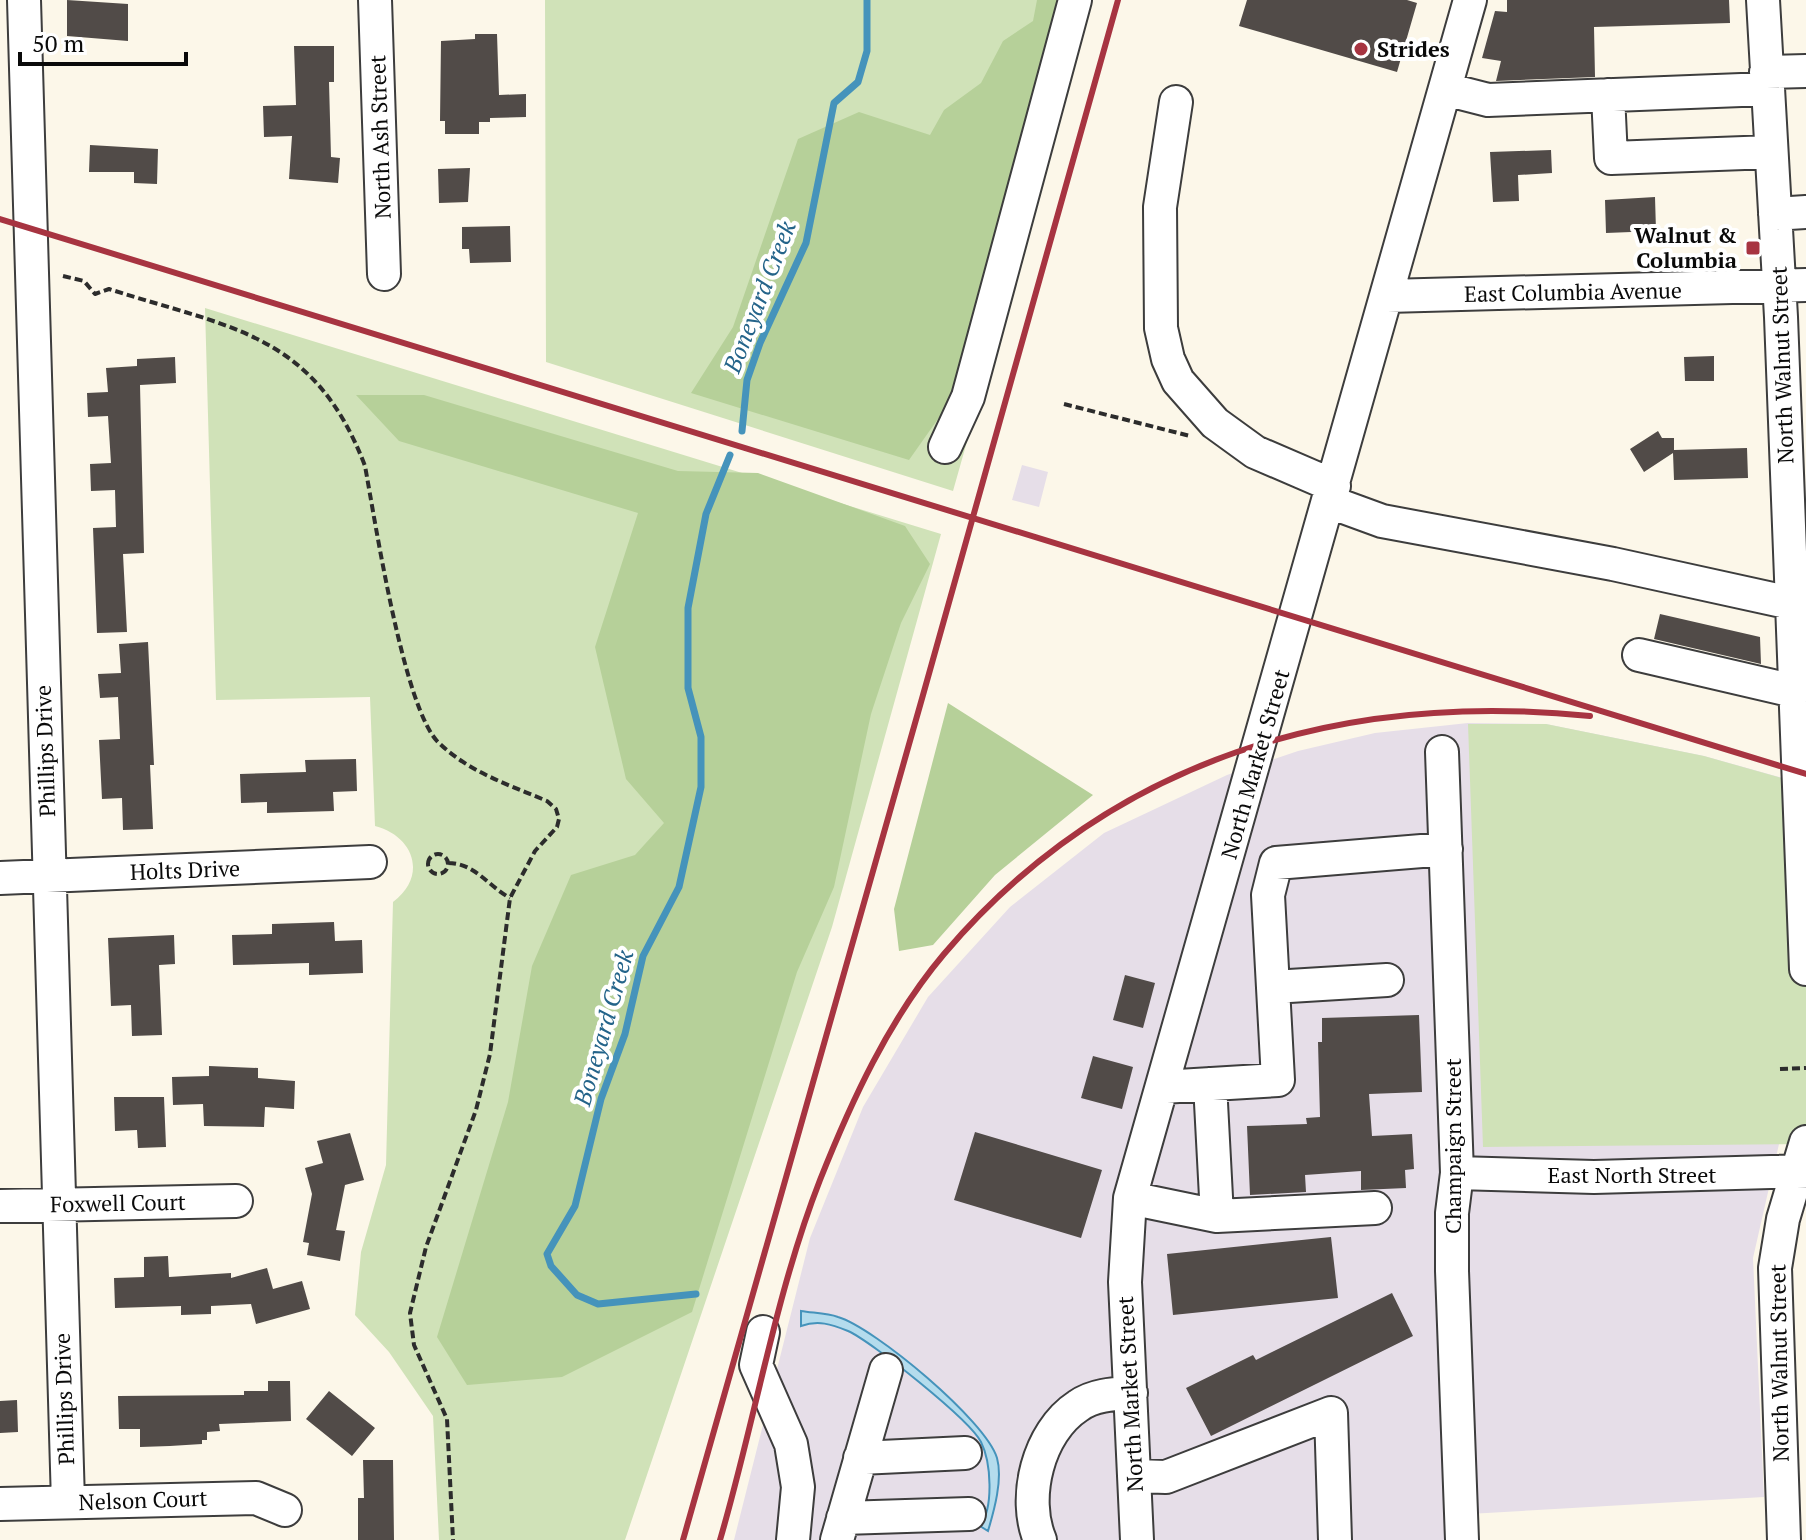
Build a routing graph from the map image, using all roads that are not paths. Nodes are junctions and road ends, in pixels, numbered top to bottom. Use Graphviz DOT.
graph roads {
  1 [pos="24,0"];
  2 [pos="375,0"];
  3 [pos="1075,0"];
  4 [pos="1470,0"];
  5 [pos="1763,0"];
  6 [pos="1806,71"];
  7 [pos="1766,80"];
  8 [pos="1445,89"];
  9 [pos="1608,95"];
  10 [pos="1176,102"];
  11 [pos="1771,152"];
  12 [pos="1790,213"];
  13 [pos="384,274"];
  14 [pos="1792,286"];
  15 [pos="1387,296"];
  16 [pos="945,447"];
  17 [pos="1332,494"];
  18 [pos="1791,603"];
  19 [pos="1639,655"];
  20 [pos="1794,691"];
  21 [pos="1442,752"];
  22 [pos="1446,849"];
  23 [pos="370,862"];
  24 [pos="48,876"];
  25 [pos="0,878"];
  26 [pos="1806,969"];
  27 [pos="1387,980"];
  28 [pos="1273,987"];
  29 [pos="1210,1084"];
  30 [pos="1162,1087"];
  31 [pos="1804,1161"];
  32 [pos="1457,1173"];
  33 [pos="1130,1198"];
  34 [pos="236,1201"];
  35 [pos="57,1204"];
  36 [pos="0,1206"];
  37 [pos="1375,1208"];
  38 [pos="1217,1216"];
  39 [pos="1792,1252"];
  40 [pos="763,1332"];
  41 [pos="886,1370"];
  42 [pos="1131,1393"];
  43 [pos="965,1453"];
  44 [pos="860,1458"];
  45 [pos="1135,1476"];
  46 [pos="68,1502"];
  47 [pos="0,1504"];
  48 [pos="285,1510"];
  49 [pos="969,1514"];
  50 [pos="840,1529"];
  51 [pos="793,1540"];
  52 [pos="1040,1540"];
  53 [pos="1137,1540"];
  54 [pos="1335,1540"];
  55 [pos="1462,1540"];
  56 [pos="1784,1540"];
  1 -- 24 [label="street, Phillips Drive"];
  2 -- 13 [label="street, North Ash Street"];
  3 -- 16 [label="street"];
  4 -- 8 [label="street, North Market Street"];
  5 -- 7 [label="street, North Walnut Street"];
  6 -- 7 [label="street"];
  7 -- 9 [label="street"];
  7 -- 11 [label="street, North Walnut Street"];
  8 -- 9 [label="street"];
  8 -- 15 [label="street, North Market Street"];
  9 -- 11 [label="street"];
  10 -- 17 [label="street"];
  11 -- 12 [label="street, North Walnut Street"];
  12 -- 14 [label="street, North Walnut Street"];
  14 -- 15 [label="street, East Columbia Avenue"];
  14 -- 18 [label="street, North Walnut Street"];
  15 -- 17 [label="street, North Market Street"];
  17 -- 18 [label="street"];
  17 -- 30 [label="street, North Market Street"];
  18 -- 20 [label="street, North Walnut Street"];
  19 -- 20 [label="street"];
  20 -- 26 [label="street, North Walnut Street"];
  21 -- 22 [label="street, Champaign Street"];
  22 -- 28 [label="street"];
  22 -- 32 [label="street, Champaign Street"];
  23 -- 24 [label="street, Holts Drive"];
  24 -- 25 [label="street, Holts Drive"];
  24 -- 35 [label="street, Phillips Drive"];
  27 -- 28 [label="street"];
  28 -- 29 [label="street"];
  29 -- 30 [label="street"];
  29 -- 38 [label="street"];
  30 -- 33 [label="street, North Market Street"];
  31 -- 32 [label="street, East North Street"];
  31 -- 39 [label="street, North Walnut Street"];
  32 -- 55 [label="street, Champaign Street"];
  33 -- 38 [label="street"];
  33 -- 42 [label="street, North Market Street"];
  34 -- 35 [label="street, Foxwell Court"];
  35 -- 36 [label="street, Foxwell Court"];
  35 -- 46 [label="street, Phillips Drive"];
  37 -- 38 [label="street"];
  39 -- 56 [label="street, North Walnut Street"];
  40 -- 51 [label="street"];
  41 -- 44 [label="street"];
  42 -- 45 [label="street, North Market Street"];
  42 -- 52 [label="street"];
  43 -- 44 [label="street"];
  44 -- 50 [label="street"];
  45 -- 53 [label="street, North Market Street"];
  45 -- 54 [label="street"];
  46 -- 47 [label="street, Nelson Court"];
  46 -- 48 [label="street, Nelson Court"];
  49 -- 50 [label="street"];
}
